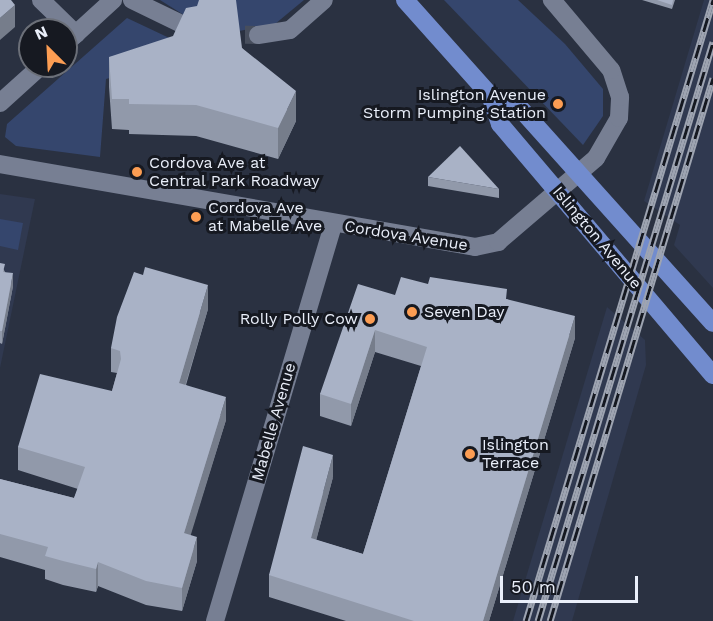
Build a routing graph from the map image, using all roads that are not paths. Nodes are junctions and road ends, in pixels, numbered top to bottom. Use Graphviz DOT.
graph roads {
  1 [pos="41,0"];
  2 [pos="113,0"];
  3 [pos="132,0"];
  4 [pos="324,0"];
  5 [pos="405,0"];
  6 [pos="552,0"];
  7 [pos="55,18"];
  8 [pos="190,28"];
  9 [pos="78,32"];
  10 [pos="258,35"];
  11 [pos="28,78"];
  12 [pos="490,95"];
  13 [pos="0,103"];
  14 [pos="0,164"];
  15 [pos="333,224"];
  16 [pos="713,323"];
  17 [pos="713,375"];
  18 [pos="215,621"];
  1 -- 7 [label="street"];
  2 -- 9 [label="street"];
  3 -- 8 [label="street"];
  4 -- 10 [label="street"];
  5 -- 12 [label="main road, Islington Avenue"];
  6 -- 15 [label="street, Cordova Avenue"];
  11 -- 13 [label="street"];
  12 -- 16 [label="main road, Islington Avenue"];
  12 -- 17 [label="main road, Islington Avenue"];
  14 -- 15 [label="street, Cordova Avenue"];
  15 -- 18 [label="street, Mabelle Avenue"];
}
